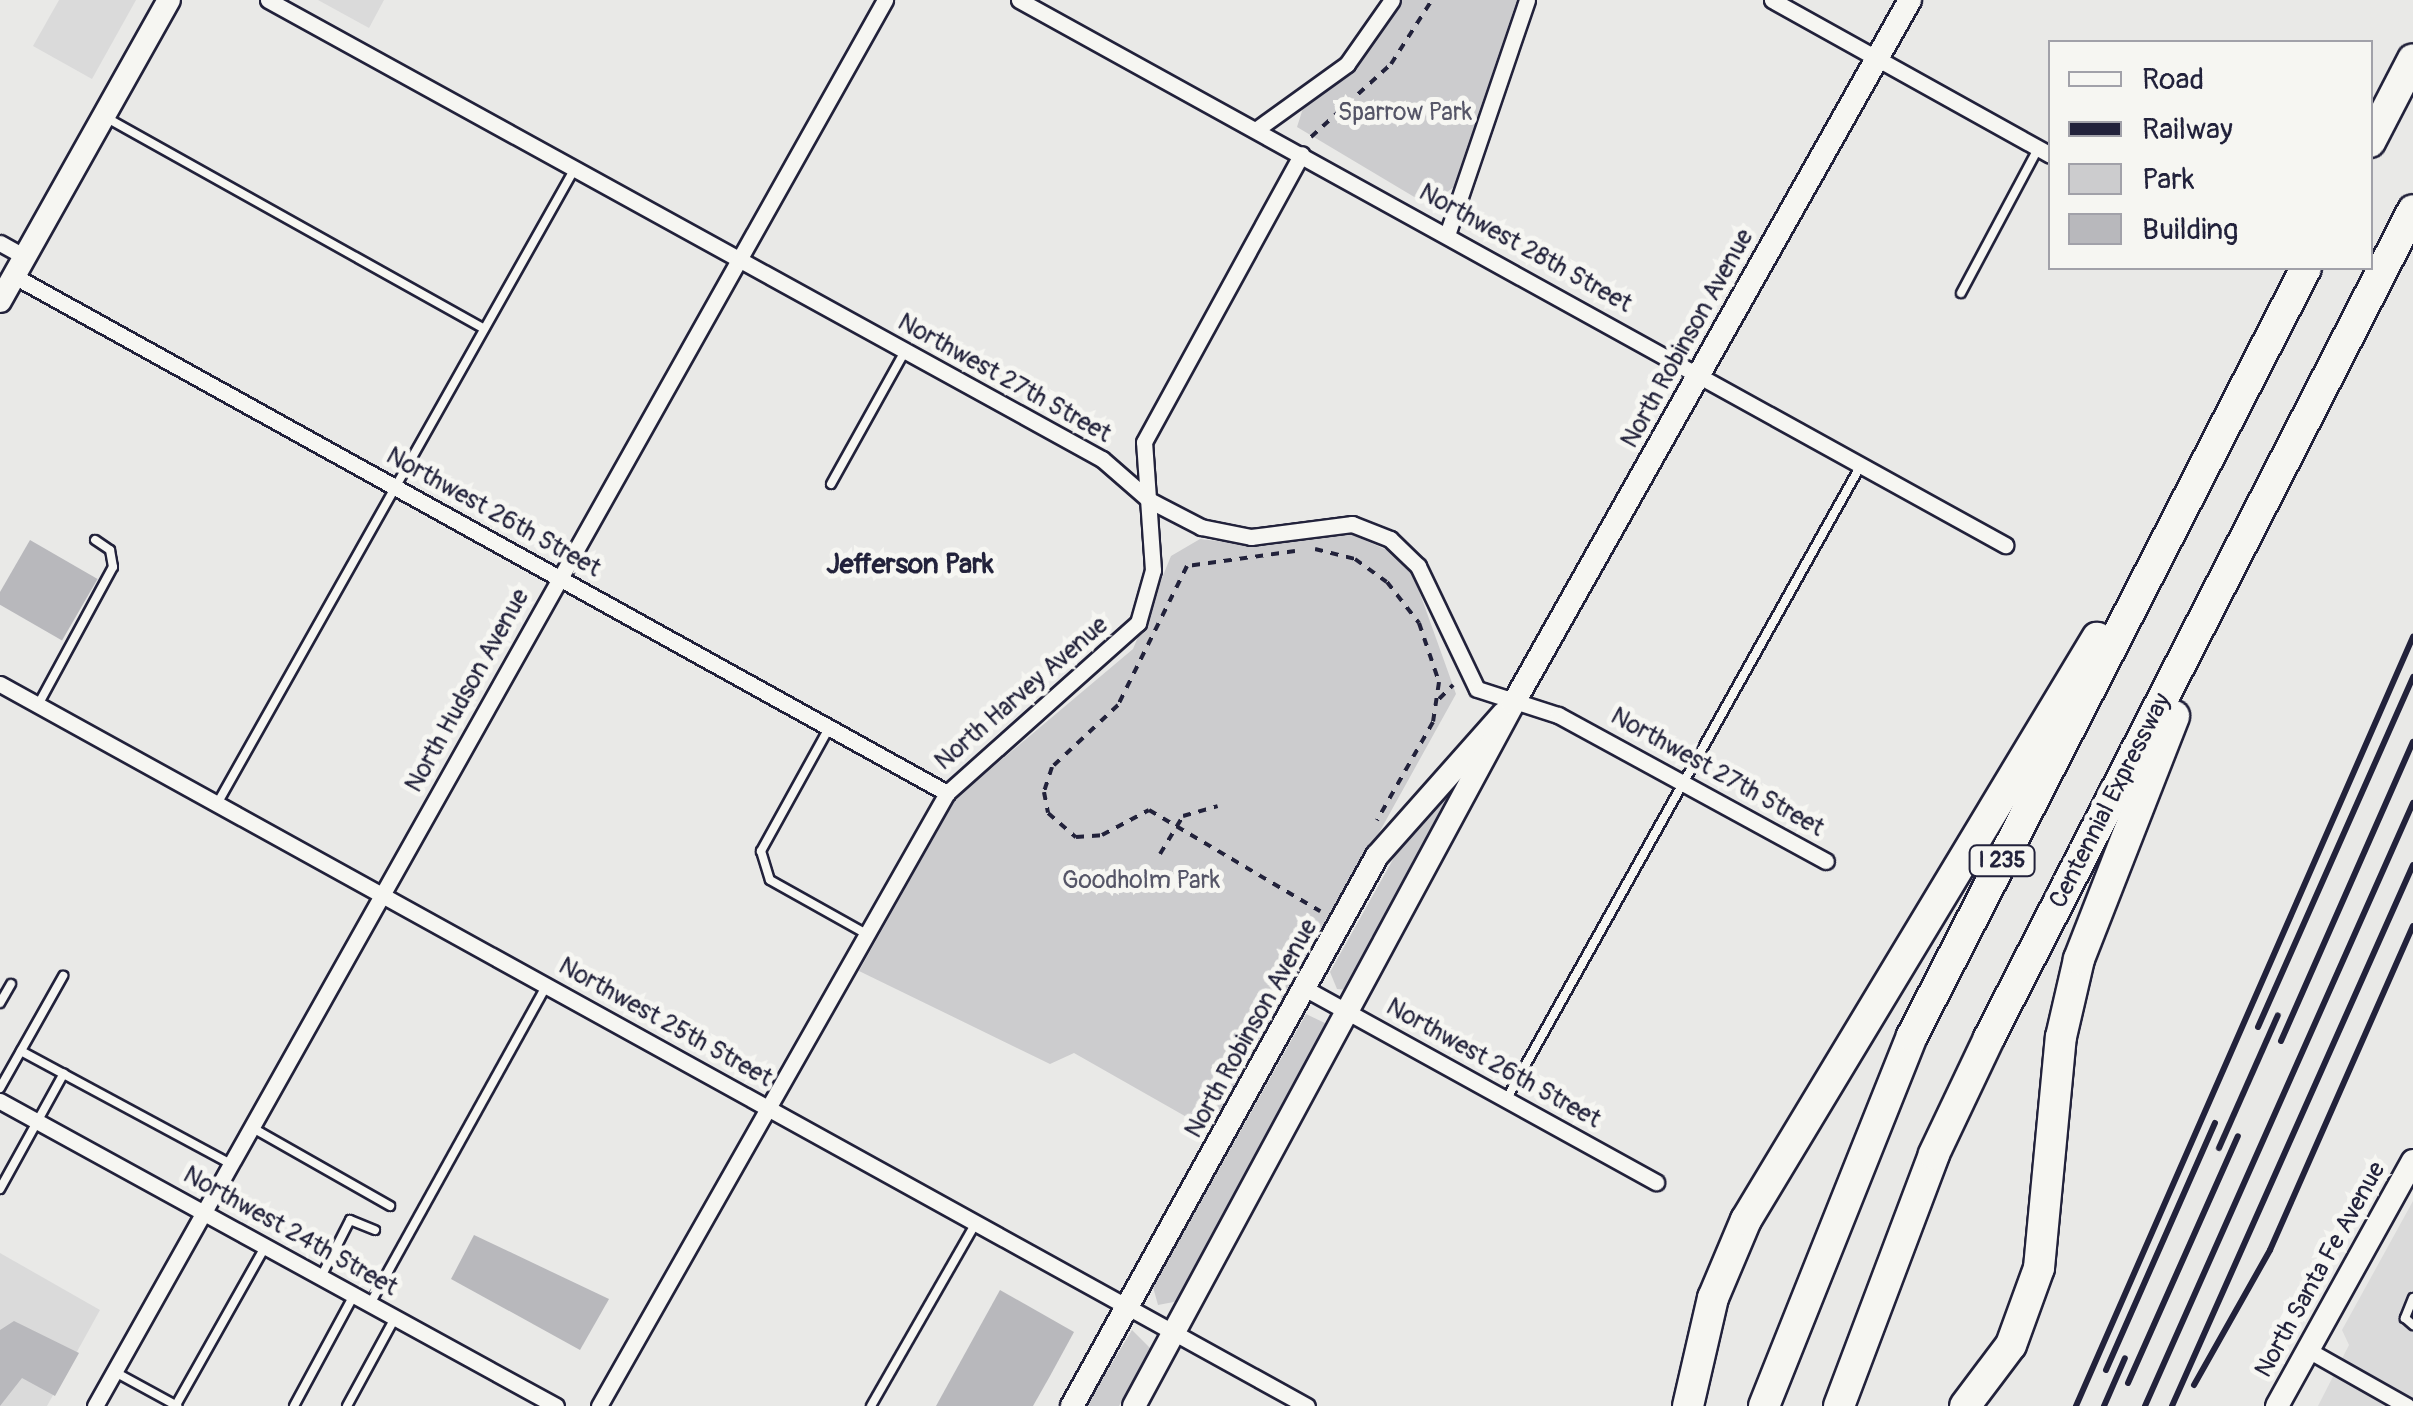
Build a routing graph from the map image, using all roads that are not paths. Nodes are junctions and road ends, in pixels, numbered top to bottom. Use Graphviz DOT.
graph roads {
  1 [pos="168,0"];
  2 [pos="268,0"];
  3 [pos="884,0"];
  4 [pos="1019,0"];
  5 [pos="1392,0"];
  6 [pos="1527,0"];
  7 [pos="1772,0"];
  8 [pos="1910,0"];
  9 [pos="1878,58"];
  10 [pos="2413,59"];
  11 [pos="104,116"];
  12 [pos="1257,129"];
  13 [pos="2373,136"];
  14 [pos="2044,152"];
  15 [pos="1302,154"];
  16 [pos="574,170"];
  17 [pos="2413,210"];
  18 [pos="1447,235"];
  19 [pos="0,242"];
  20 [pos="738,261"];
  21 [pos="20,266"];
  22 [pos="2305,270"];
  23 [pos="1961,294"];
  24 [pos="0,301"];
  25 [pos="484,330"];
  26 [pos="904,353"];
  27 [pos="1700,373"];
  28 [pos="1861,465"];
  29 [pos="2203,470"];
  30 [pos="831,484"];
  31 [pos="396,487"];
  32 [pos="1149,500"];
  33 [pos="95,540"];
  34 [pos="2005,545"];
  35 [pos="2233,563"];
  36 [pos="560,578"];
  37 [pos="0,684"];
  38 [pos="1513,704"];
  39 [pos="38,705"];
  40 [pos="829,728"];
  41 [pos="1683,784"];
  42 [pos="947,793"];
  43 [pos="217,804"];
  44 [pos="1826,861"];
  45 [pos="382,895"];
  46 [pos="866,934"];
  47 [pos="63,976"];
  48 [pos="1300,979"];
  49 [pos="11,984"];
  50 [pos="546,986"];
  51 [pos="0,1002"];
  52 [pos="1353,1015"];
  53 [pos="21,1051"];
  54 [pos="64,1074"];
  55 [pos="0,1088"];
  56 [pos="1506,1099"];
  57 [pos="0,1100"];
  58 [pos="768,1108"];
  59 [pos="37,1121"];
  60 [pos="252,1127"];
  61 [pos="2413,1161"];
  62 [pos="230,1164"];
  63 [pos="1656,1182"];
  64 [pos="0,1189"];
  65 [pos="2406,1192"];
  66 [pos="390,1206"];
  67 [pos="203,1213"];
  68 [pos="976,1223"];
  69 [pos="375,1230"];
  70 [pos="265,1246"];
  71 [pos="321,1278"];
  72 [pos="354,1296"];
  73 [pos="2413,1298"];
  74 [pos="370,1304"];
  75 [pos="1127,1307"];
  76 [pos="395,1318"];
  77 [pos="2413,1325"];
  78 [pos="1175,1333"];
  79 [pos="2308,1350"];
  80 [pos="114,1371"];
  81 [pos="157,1395"];
  82 [pos="94,1406"];
  83 [pos="151,1406"];
  84 [pos="177,1406"];
  85 [pos="294,1406"];
  86 [pos="347,1406"];
  87 [pos="556,1406"];
  88 [pos="599,1406"];
  89 [pos="871,1406"];
  90 [pos="1072,1406"];
  91 [pos="1134,1406"];
  92 [pos="1307,1406"];
  93 [pos="1688,1406"];
  94 [pos="1764,1406"];
  95 [pos="1840,1406"];
  96 [pos="1965,1406"];
  97 [pos="2277,1406"];
  98 [pos="2407,1406"];
  1 -- 11 [label="street"];
  2 -- 16 [label="street, Northwest 27th Street"];
  3 -- 20 [label="street, North Hudson Avenue"];
  4 -- 12 [label="street, Northwest 28th Street"];
  5 -- 12 [label="street"];
  6 -- 18 [label="street"];
  7 -- 9 [label="street"];
  8 -- 9 [label="street, North Robinson Avenue"];
  9 -- 14 [label="street"];
  9 -- 27 [label="street, North Robinson Avenue"];
  10 -- 13 [label="highway"];
  11 -- 21 [label="street"];
  11 -- 25 [label="lane"];
  12 -- 15 [label="street, Northwest 28th Street"];
  14 -- 23 [label="lane"];
  15 -- 18 [label="street, Northwest 28th Street"];
  15 -- 32 [label="street, North Harvey Avenue"];
  16 -- 20 [label="street, Northwest 27th Street"];
  16 -- 25 [label="lane"];
  17 -- 35 [label="highway, Centennial Expressway / I 235"];
  18 -- 27 [label="street, Northwest 28th Street"];
  19 -- 21 [label="street, Northwest 26th Street"];
  20 -- 26 [label="street, Northwest 27th Street"];
  20 -- 36 [label="street, North Hudson Avenue"];
  21 -- 24 [label="street"];
  21 -- 31 [label="street, Northwest 26th Street"];
  22 -- 29 [label="highway, I 235"];
  25 -- 31 [label="lane"];
  26 -- 30 [label="lane"];
  26 -- 32 [label="street, Northwest 27th Street"];
  27 -- 28 [label="street, Northwest 28th Street"];
  27 -- 38 [label="street, North Robinson Avenue"];
  28 -- 34 [label="street, Northwest 28th Street"];
  28 -- 41 [label="lane"];
  29 -- 93 [label="highway"];
  29 -- 94 [label="highway, I 235"];
  31 -- 36 [label="street, Northwest 26th Street"];
  31 -- 43 [label="lane"];
  32 -- 38 [label="street, Northwest 27th Street"];
  32 -- 42 [label="street, North Harvey Avenue"];
  33 -- 39 [label="lane"];
  35 -- 95 [label="highway, Centennial Expressway / I 235"];
  35 -- 96 [label="highway"];
  36 -- 40 [label="street, Northwest 26th Street"];
  36 -- 45 [label="street, North Hudson Avenue"];
  37 -- 39 [label="street, Northwest 25th Street"];
  38 -- 41 [label="street, Northwest 27th Street"];
  38 -- 48 [label="street, North Robinson Avenue"];
  38 -- 52 [label="street, North Robinson Avenue"];
  39 -- 43 [label="street, Northwest 25th Street"];
  40 -- 42 [label="street, Northwest 26th Street"];
  40 -- 46 [label="lane"];
  41 -- 44 [label="street, Northwest 27th Street"];
  41 -- 56 [label="lane"];
  42 -- 46 [label="street, North Harvey Avenue"];
  43 -- 45 [label="street, Northwest 25th Street"];
  45 -- 50 [label="street, Northwest 25th Street"];
  45 -- 60 [label="street, North Hudson Avenue"];
  46 -- 58 [label="street, North Harvey Avenue"];
  47 -- 53 [label="lane"];
  48 -- 52 [label="street, Northwest 26th Street"];
  48 -- 75 [label="street, North Robinson Avenue"];
  49 -- 51 [label="lane"];
  50 -- 58 [label="street, Northwest 25th Street"];
  50 -- 74 [label="lane"];
  52 -- 56 [label="street, Northwest 26th Street"];
  52 -- 78 [label="street, North Robinson Avenue"];
  53 -- 54 [label="lane"];
  53 -- 55 [label="lane"];
  54 -- 59 [label="lane"];
  54 -- 62 [label="lane"];
  56 -- 63 [label="street, Northwest 26th Street"];
  57 -- 59 [label="street, Northwest 24th Street"];
  58 -- 68 [label="street, Northwest 25th Street"];
  58 -- 88 [label="street, North Harvey Avenue"];
  59 -- 64 [label="lane"];
  59 -- 67 [label="street, Northwest 24th Street"];
  60 -- 62 [label="street, North Hudson Avenue"];
  60 -- 66 [label="lane"];
  61 -- 65 [label="street, North Santa Fe Avenue"];
  62 -- 67 [label="street, North Hudson Avenue"];
  65 -- 79 [label="street, North Santa Fe Avenue"];
  67 -- 70 [label="street, Northwest 24th Street"];
  67 -- 80 [label="street, North Hudson Avenue"];
  68 -- 75 [label="street, Northwest 25th Street"];
  68 -- 89 [label="lane"];
  69 -- 71 [label="lane"];
  70 -- 71 [label="street, Northwest 24th Street"];
  70 -- 84 [label="lane"];
  71 -- 72 [label="street, Northwest 24th Street"];
  72 -- 74 [label="street, Northwest 24th Street"];
  72 -- 85 [label="lane"];
  73 -- 77 [label="lane"];
  74 -- 76 [label="street, Northwest 24th Street"];
  75 -- 78 [label="street, Northwest 25th Street"];
  75 -- 90 [label="street, North Robinson Avenue"];
  76 -- 86 [label="lane"];
  76 -- 87 [label="street, Northwest 24th Street"];
  78 -- 91 [label="street, North Robinson Avenue"];
  78 -- 92 [label="street, Northwest 25th Street"];
  79 -- 97 [label="street, North Santa Fe Avenue"];
  79 -- 98 [label="street"];
  80 -- 81 [label="lane"];
  80 -- 82 [label="street, North Hudson Avenue"];
  81 -- 83 [label="lane"];
  81 -- 84 [label="lane"];
}
